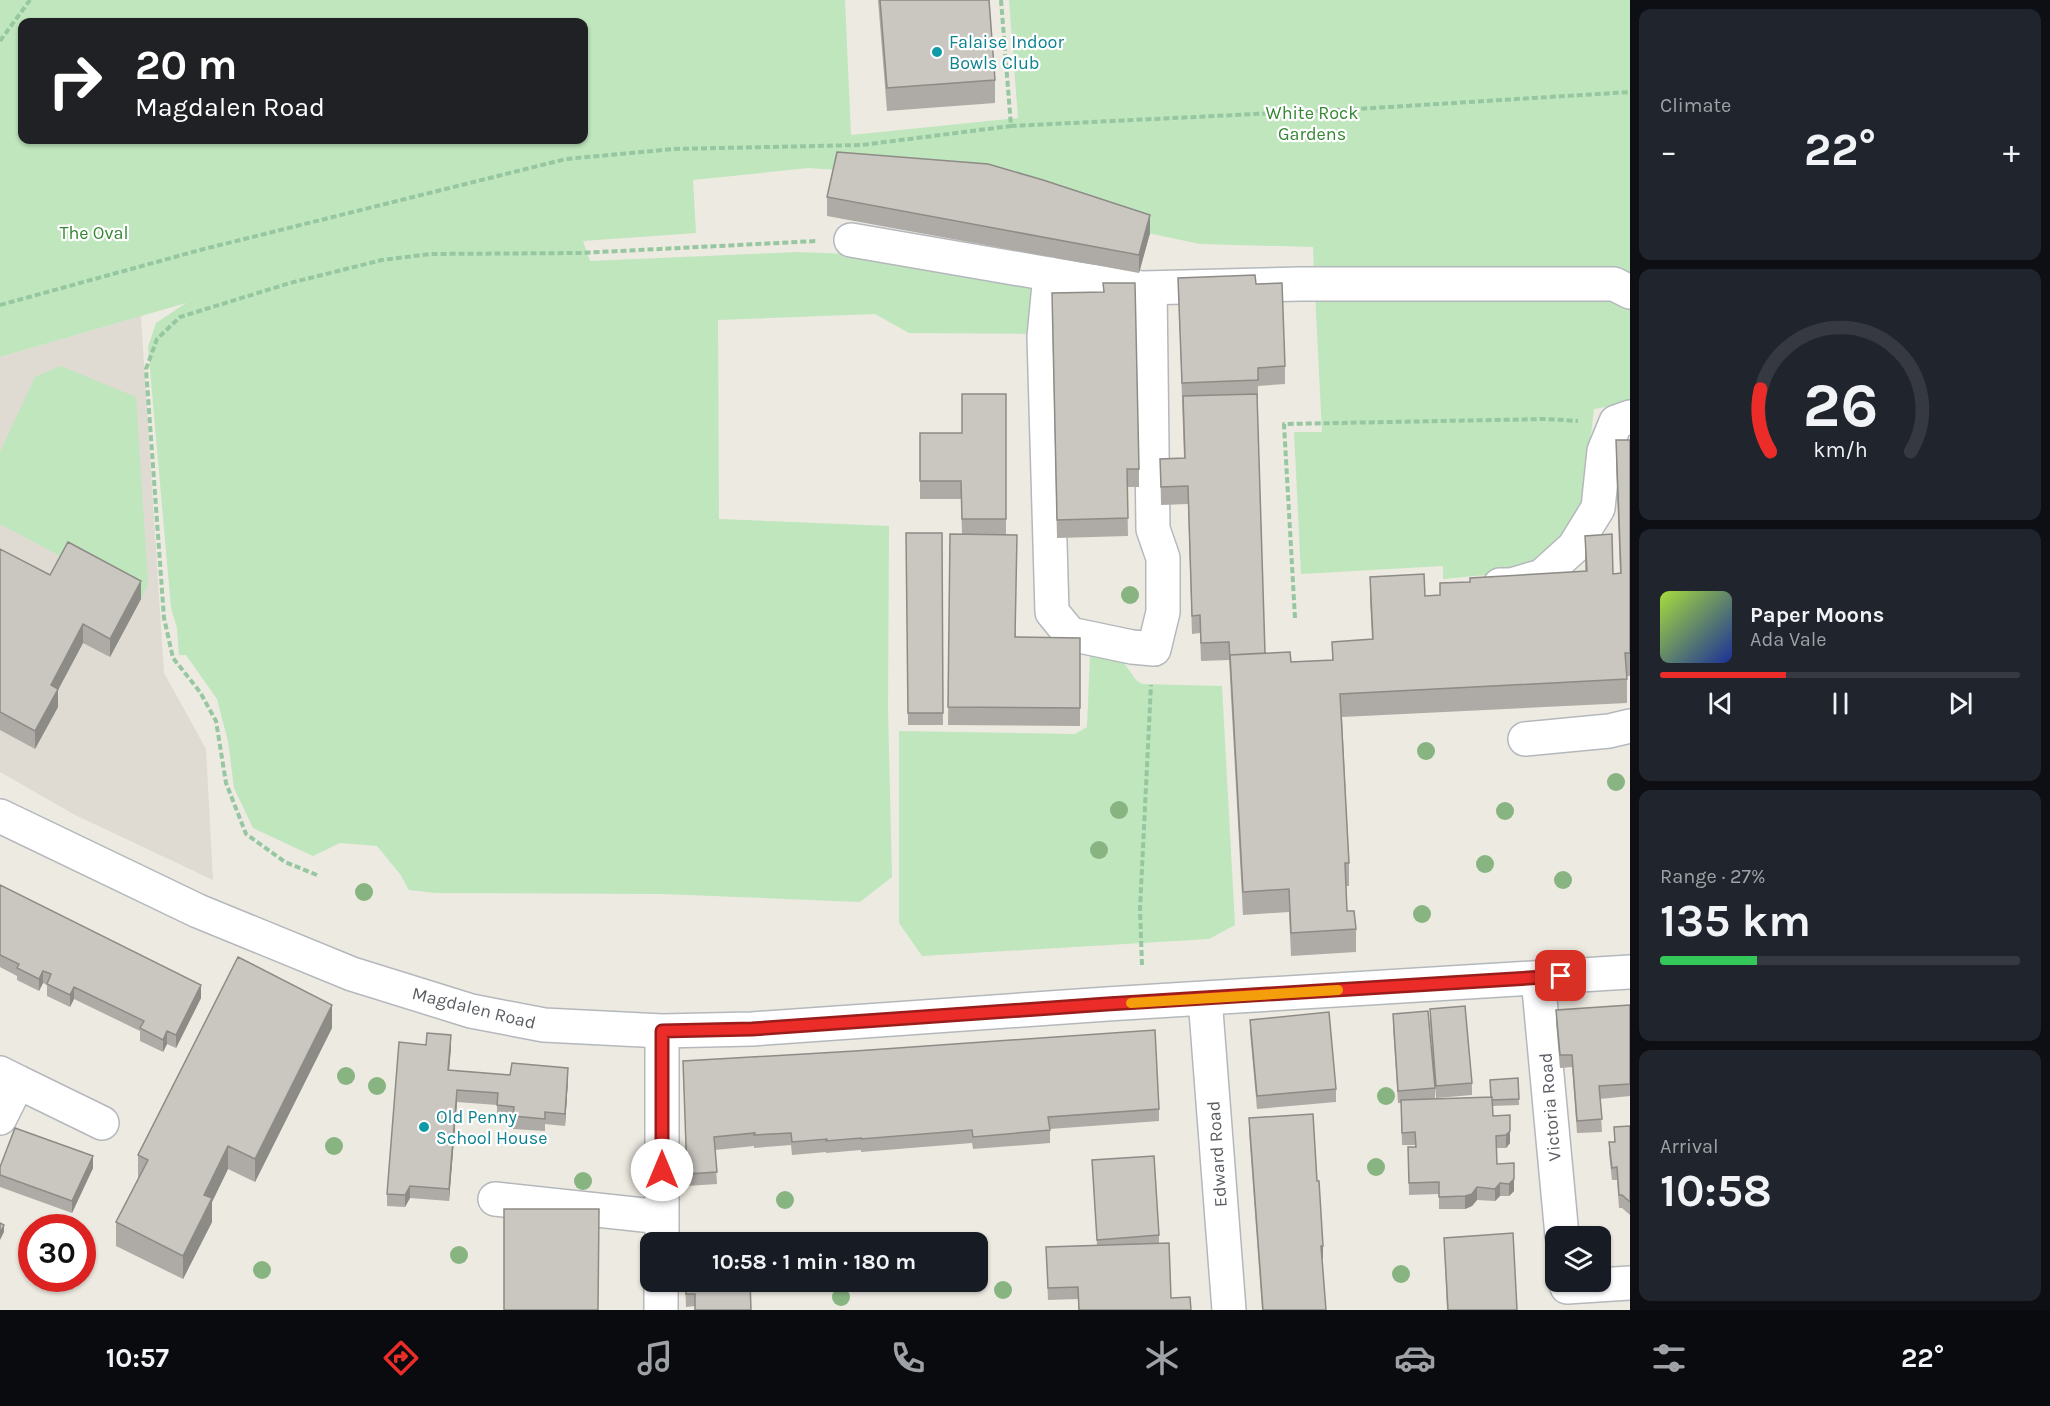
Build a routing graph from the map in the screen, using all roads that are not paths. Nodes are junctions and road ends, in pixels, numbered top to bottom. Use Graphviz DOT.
graph roads {
  1 [pos="851,240"];
  2 [pos="1050,274"];
  3 [pos="1150,288"];
  4 [pos="1630,292"];
  5 [pos="1621,424"];
  6 [pos="1483,587"];
  7 [pos="1630,726"];
  8 [pos="1525,739"];
  9 [pos="0,816"];
  10 [pos="1630,972"];
  11 [pos="1538,978"];
  12 [pos="1205,998"];
  13 [pos="662,1031"];
  14 [pos="9,1078"];
  15 [pos="0,1118"];
  16 [pos="102,1123"];
  17 [pos="495,1198"];
  18 [pos="1561,1226"];
  19 [pos="662,1229"];
  20 [pos="1630,1283"];
  21 [pos="661,1292"];
  22 [pos="1567,1293"];
  23 [pos="661,1310"];
  24 [pos="1229,1310"];
  1 -- 2 [label="street"];
  2 -- 3 [label="street"];
  2 -- 3 [label="street"];
  3 -- 4 [label="street"];
  5 -- 6 [label="street"];
  7 -- 8 [label="street"];
  9 -- 13 [label="street, Magdalen Road"];
  10 -- 11 [label="street, Magdalen Road"];
  11 -- 12 [label="street, Magdalen Road"];
  11 -- 18 [label="street, Victoria Road"];
  12 -- 13 [label="street, Magdalen Road"];
  12 -- 24 [label="street, Edward Road"];
  13 -- 19 [label="street"];
  14 -- 15 [label="street"];
  14 -- 16 [label="street"];
  17 -- 19 [label="street"];
  20 -- 22 [label="street"];
  21 -- 23 [label="street"];
}
